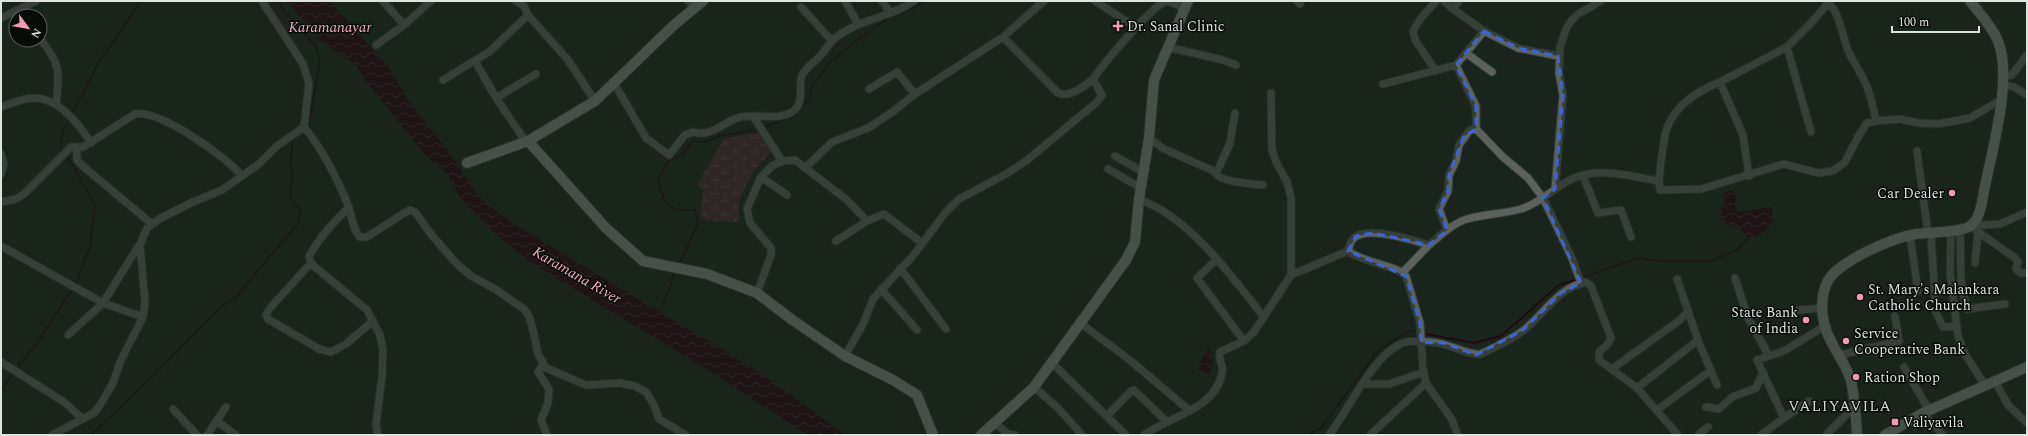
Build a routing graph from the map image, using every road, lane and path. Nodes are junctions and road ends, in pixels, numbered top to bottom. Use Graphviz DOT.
graph roads {
  1 [pos="36,1"];
  2 [pos="262,1"];
  3 [pos="383,1"];
  4 [pos="431,1"];
  5 [pos="516,1"];
  6 [pos="688,1"];
  7 [pos="845,1"];
  8 [pos="882,1"];
  9 [pos="914,1"];
  10 [pos="1044,1"];
  11 [pos="1095,1"];
  12 [pos="1167,1"];
  13 [pos="1436,1"];
  14 [pos="1444,1"];
  15 [pos="1459,1"];
  16 [pos="1601,1"];
  17 [pos="1970,1"];
  18 [pos="1828,2"];
  19 [pos="527,4"];
  20 [pos="1186,4"];
  21 [pos="700,5"];
  22 [pos="801,7"];
  23 [pos="25,8"];
  24 [pos="1453,10"];
  25 [pos="890,12"];
  26 [pos="528,15"];
  27 [pos="404,24"];
  28 [pos="858,24"];
  29 [pos="1137,28"];
  30 [pos="1484,31"];
  31 [pos="1003,37"];
  32 [pos="832,41"];
  33 [pos="376,45"];
  34 [pos="1167,47"];
  35 [pos="1787,47"];
  36 [pos="47,48"];
  37 [pos="1466,53"];
  38 [pos="2027,55"];
  39 [pos="1558,56"];
  40 [pos="475,61"];
  41 [pos="1236,65"];
  42 [pos="1456,65"];
  43 [pos="1436,71"];
  44 [pos="1492,72"];
  45 [pos="536,74"];
  46 [pos="1093,79"];
  47 [pos="443,80"];
  48 [pos="2004,80"];
  49 [pos="1720,82"];
  50 [pos="614,83"];
  51 [pos="1383,84"];
  52 [pos="870,89"];
  53 [pos="1271,92"];
  54 [pos="915,94"];
  55 [pos="2027,95"];
  56 [pos="496,98"];
  57 [pos="2002,99"];
  58 [pos="595,101"];
  59 [pos="56,105"];
  60 [pos="1,106"];
  61 [pos="1235,113"];
  62 [pos="753,116"];
  63 [pos="1876,121"];
  64 [pos="304,127"];
  65 [pos="1476,129"];
  66 [pos="1811,132"];
  67 [pos="1149,138"];
  68 [pos="527,141"];
  69 [pos="91,143"];
  70 [pos="77,148"];
  71 [pos="1917,151"];
  72 [pos="1,154"];
  73 [pos="1115,156"];
  74 [pos="813,159"];
  75 [pos="794,160"];
  76 [pos="782,161"];
  77 [pos="467,163"];
  78 [pos="805,168"];
  79 [pos="1108,169"];
  80 [pos="1143,172"];
  81 [pos="1216,172"];
  82 [pos="1,174"];
  83 [pos="242,176"];
  84 [pos="1582,176"];
  85 [pos="1749,176"];
  86 [pos="761,177"];
  87 [pos="1659,181"];
  88 [pos="1263,185"];
  89 [pos="1140,188"];
  90 [pos="1555,190"];
  91 [pos="787,195"];
  92 [pos="1543,198"];
  93 [pos="1138,199"];
  94 [pos="1,202"];
  95 [pos="349,207"];
  96 [pos="2027,212"];
  97 [pos="867,222"];
  98 [pos="152,224"];
  99 [pos="1965,229"];
  100 [pos="1447,230"];
  101 [pos="1929,233"];
  102 [pos="1910,236"];
  103 [pos="1631,237"];
  104 [pos="836,241"];
  105 [pos="922,243"];
  106 [pos="140,245"];
  107 [pos="1429,245"];
  108 [pos="1,246"];
  109 [pos="1348,251"];
  110 [pos="1217,259"];
  111 [pos="311,263"];
  112 [pos="1975,263"];
  113 [pos="900,268"];
  114 [pos="1403,272"];
  115 [pos="2027,274"];
  116 [pos="1291,275"];
  117 [pos="1735,278"];
  118 [pos="1677,279"];
  119 [pos="1581,283"];
  120 [pos="882,289"];
  121 [pos="1918,291"];
  122 [pos="757,293"];
  123 [pos="1935,299"];
  124 [pos="103,303"];
  125 [pos="2005,304"];
  126 [pos="1822,308"];
  127 [pos="1799,310"];
  128 [pos="1935,310"];
  129 [pos="1688,311"];
  130 [pos="143,316"];
  131 [pos="1894,316"];
  132 [pos="1264,317"];
  133 [pos="373,321"];
  134 [pos="1079,322"];
  135 [pos="1825,326"];
  136 [pos="1957,326"];
  137 [pos="946,329"];
  138 [pos="917,330"];
  139 [pos="68,335"];
  140 [pos="1698,340"];
  141 [pos="1244,341"];
  142 [pos="1421,342"];
  143 [pos="1840,355"];
  144 [pos="845,356"];
  145 [pos="1769,356"];
  146 [pos="1,362"];
  147 [pos="1051,362"];
  148 [pos="543,364"];
  149 [pos="1904,367"];
  150 [pos="2027,367"];
  151 [pos="1612,369"];
  152 [pos="1711,370"];
  153 [pos="1424,372"];
  154 [pos="1764,376"];
  155 [pos="1995,381"];
  156 [pos="1426,383"];
  157 [pos="1364,384"];
  158 [pos="1717,385"];
  159 [pos="1985,385"];
  160 [pos="1034,387"];
  161 [pos="1637,388"];
  162 [pos="1808,402"];
  163 [pos="1855,406"];
  164 [pos="226,407"];
  165 [pos="1706,407"];
  166 [pos="173,409"];
  167 [pos="1657,410"];
  168 [pos="1190,411"];
  169 [pos="1926,411"];
  170 [pos="1107,416"];
  171 [pos="1784,418"];
  172 [pos="83,419"];
  173 [pos="217,421"];
  174 [pos="1167,422"];
  175 [pos="995,423"];
  176 [pos="2027,423"];
  177 [pos="1708,427"];
  178 [pos="1147,434"];
  179 [pos="52,435"];
  180 [pos="198,435"];
  181 [pos="207,435"];
  182 [pos="236,435"];
  183 [pos="378,435"];
  184 [pos="547,435"];
  185 [pos="686,435"];
  186 [pos="933,435"];
  187 [pos="981,435"];
  188 [pos="1015,435"];
  189 [pos="1082,435"];
  190 [pos="1126,435"];
  191 [pos="1329,435"];
  192 [pos="1370,435"];
  193 [pos="1458,435"];
  194 [pos="1678,435"];
  195 [pos="1698,435"];
  196 [pos="1761,435"];
  197 [pos="1826,435"];
  198 [pos="1857,435"];
  199 [pos="1885,435"];
  200 [pos="1943,435"];
  1 -- 23 [label="street"];
  2 -- 64 [label="street"];
  3 -- 27 [label="street"];
  4 -- 27 [label="street"];
  5 -- 19 [label="street"];
  6 -- 21 [label="street"];
  7 -- 28 [label="street"];
  8 -- 25 [label="street"];
  9 -- 25 [label="street"];
  10 -- 31 [label="street"];
  11 -- 29 [label="street"];
  12 -- 20 [label="street"];
  12 -- 29 [label="street"];
  13 -- 43 [label="street"];
  14 -- 24 [label="street"];
  15 -- 24 [label="street"];
  16 -- 39 [label="street"];
  17 -- 48 [label="main road"];
  18 -- 35 [label="street"];
  18 -- 63 [label="street"];
  19 -- 26 [label="street"];
  20 -- 34 [label="main road"];
  21 -- 50 [label="main road"];
  22 -- 32 [label="street"];
  24 -- 30 [label="street"];
  25 -- 28 [label="street"];
  26 -- 40 [label="street"];
  26 -- 58 [label="street"];
  27 -- 33 [label="street"];
  28 -- 32 [label="street"];
  29 -- 46 [label="street"];
  30 -- 37 [label="street"];
  30 -- 39 [label="street"];
  31 -- 46 [label="street"];
  31 -- 54 [label="street"];
  32 -- 62 [label="street"];
  34 -- 41 [label="street"];
  34 -- 67 [label="main road"];
  35 -- 49 [label="street"];
  35 -- 66 [label="street"];
  36 -- 59 [label="street"];
  37 -- 42 [label="street"];
  37 -- 44 [label="street"];
  38 -- 48 [label="street"];
  39 -- 90 [label="street"];
  40 -- 47 [label="street"];
  40 -- 56 [label="street"];
  42 -- 43 [label="street"];
  42 -- 65 [label="street"];
  43 -- 51 [label="street"];
  45 -- 56 [label="street"];
  46 -- 105 [label="street"];
  48 -- 55 [label="street"];
  48 -- 57 [label="main road"];
  49 -- 85 [label="street"];
  49 -- 87 [label="street"];
  50 -- 58 [label="main road"];
  50 -- 62 [label="street"];
  52 -- 54 [label="street"];
  53 -- 116 [label="street"];
  54 -- 74 [label="street"];
  56 -- 68 [label="street"];
  57 -- 63 [label="street"];
  57 -- 99 [label="main road"];
  58 -- 68 [label="main road"];
  59 -- 60 [label="street"];
  59 -- 69 [label="street"];
  61 -- 81 [label="street"];
  62 -- 76 [label="street"];
  63 -- 85 [label="street"];
  64 -- 83 [label="street"];
  64 -- 95 [label="street"];
  65 -- 92 [label="street"];
  65 -- 100 [label="street"];
  67 -- 80 [label="main road"];
  67 -- 81 [label="street"];
  68 -- 77 [label="main road"];
  68 -- 122 [label="main road"];
  69 -- 70 [label="street"];
  69 -- 83 [label="street"];
  70 -- 94 [label="street"];
  70 -- 98 [label="street"];
  71 -- 101 [label="street"];
  72 -- 82 [label="street"];
  73 -- 80 [label="street"];
  74 -- 75 [label="street"];
  74 -- 78 [label="street"];
  75 -- 76 [label="street"];
  75 -- 78 [label="street"];
  76 -- 86 [label="street"];
  78 -- 97 [label="street"];
  79 -- 89 [label="street"];
  80 -- 89 [label="main road"];
  81 -- 88 [label="street"];
  83 -- 98 [label="street"];
  84 -- 87 [label="street"];
  84 -- 90 [label="street"];
  84 -- 103 [label="street"];
  85 -- 87 [label="street"];
  86 -- 91 [label="street"];
  86 -- 122 [label="street"];
  89 -- 93 [label="main road"];
  90 -- 92 [label="street"];
  92 -- 100 [label="street"];
  92 -- 119 [label="street"];
  93 -- 110 [label="street"];
  93 -- 134 [label="main road"];
  95 -- 111 [label="street"];
  95 -- 148 [label="street"];
  96 -- 99 [label="street"];
  97 -- 104 [label="street"];
  97 -- 105 [label="street"];
  98 -- 106 [label="street"];
  99 -- 101 [label="main road"];
  99 -- 112 [label="street"];
  99 -- 115 [label="street"];
  99 -- 125 [label="street"];
  99 -- 136 [label="street"];
  100 -- 107 [label="street"];
  101 -- 102 [label="main road"];
  101 -- 123 [label="street"];
  102 -- 121 [label="street"];
  102 -- 126 [label="main road"];
  105 -- 113 [label="street"];
  106 -- 124 [label="street"];
  106 -- 130 [label="street"];
  107 -- 109 [label="street"];
  107 -- 114 [label="street"];
  108 -- 124 [label="street"];
  109 -- 114 [label="street"];
  109 -- 116 [label="street"];
  110 -- 132 [label="street"];
  110 -- 141 [label="street"];
  111 -- 133 [label="street"];
  111 -- 133 [label="street"];
  113 -- 120 [label="street"];
  113 -- 137 [label="street"];
  114 -- 142 [label="street"];
  116 -- 132 [label="street"];
  117 -- 145 [label="street"];
  118 -- 129 [label="street"];
  119 -- 142 [label="street"];
  119 -- 151 [label="street"];
  120 -- 138 [label="street"];
  120 -- 144 [label="street"];
  122 -- 144 [label="main road"];
  124 -- 130 [label="street"];
  124 -- 139 [label="street"];
  126 -- 127 [label="street"];
  126 -- 135 [label="main road"];
  128 -- 136 [label="street"];
  129 -- 140 [label="street"];
  129 -- 151 [label="street"];
  130 -- 172 [label="street"];
  131 -- 143 [label="street"];
  132 -- 141 [label="street"];
  133 -- 183 [label="street"];
  134 -- 147 [label="main road"];
  134 -- 168 [label="street"];
  135 -- 143 [label="main road"];
  135 -- 145 [label="street"];
  136 -- 159 [label="street"];
  140 -- 152 [label="street"];
  140 -- 161 [label="street"];
  141 -- 168 [label="street"];
  142 -- 153 [label="street"];
  142 -- 157 [label="street"];
  143 -- 163 [label="main road"];
  144 -- 186 [label="main road"];
  145 -- 154 [label="street"];
  146 -- 172 [label="street"];
  147 -- 160 [label="main road"];
  147 -- 170 [label="street"];
  148 -- 184 [label="street"];
  148 -- 185 [label="street"];
  149 -- 169 [label="street"];
  150 -- 155 [label="main road"];
  151 -- 161 [label="street"];
  152 -- 158 [label="street"];
  152 -- 167 [label="street"];
  153 -- 156 [label="street"];
  153 -- 157 [label="street"];
  154 -- 165 [label="street"];
  154 -- 171 [label="street"];
  155 -- 159 [label="main road"];
  155 -- 176 [label="street"];
  156 -- 192 [label="street"];
  156 -- 193 [label="street"];
  157 -- 191 [label="street"];
  159 -- 169 [label="main road"];
  160 -- 175 [label="main road"];
  160 -- 189 [label="street"];
  161 -- 167 [label="street"];
  162 -- 171 [label="street"];
  163 -- 197 [label="street"];
  163 -- 198 [label="main road"];
  164 -- 173 [label="street"];
  166 -- 180 [label="street"];
  167 -- 194 [label="street"];
  168 -- 174 [label="street"];
  169 -- 199 [label="main road"];
  169 -- 200 [label="street"];
  170 -- 174 [label="street"];
  170 -- 190 [label="street"];
  171 -- 196 [label="street"];
  172 -- 179 [label="street"];
  173 -- 181 [label="street"];
  173 -- 182 [label="street"];
  174 -- 178 [label="street"];
  175 -- 187 [label="main road"];
  175 -- 188 [label="street"];
  177 -- 195 [label="street"];
}
